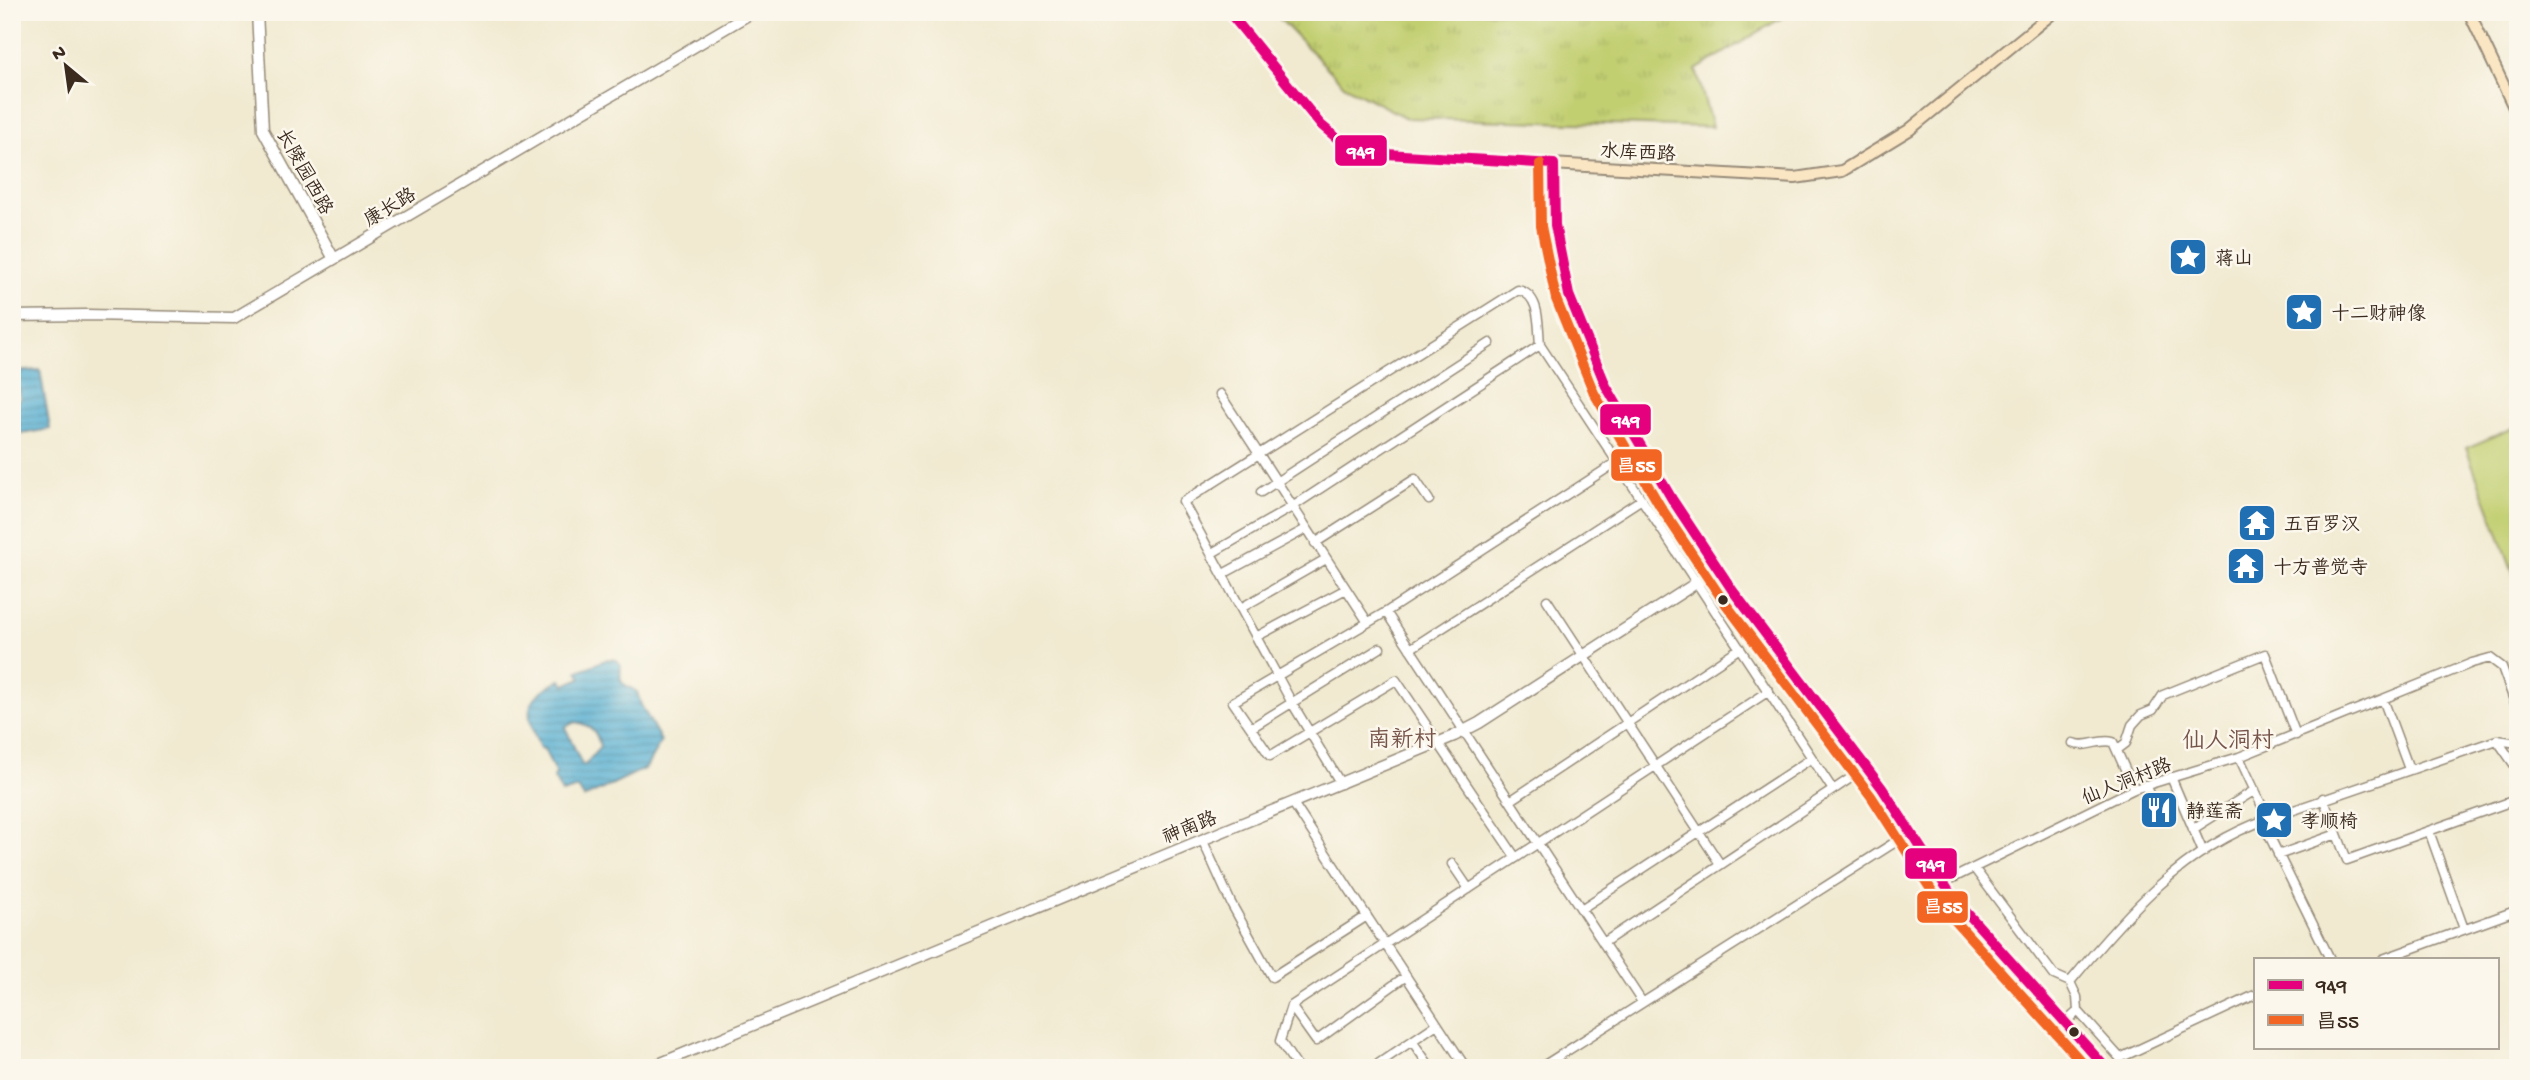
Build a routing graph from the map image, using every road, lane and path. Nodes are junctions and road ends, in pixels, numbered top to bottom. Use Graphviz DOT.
graph roads {
  1 [pos="257,12"];
  2 [pos="753,12"];
  3 [pos="1229,12"];
  4 [pos="2054,12"];
  5 [pos="2469,12"];
  6 [pos="2518,116"];
  7 [pos="1553,164"];
  8 [pos="334,259"];
  9 [pos="12,316"];
  10 [pos="1490,343"];
  11 [pos="1540,345"];
  12 [pos="1220,394"];
  13 [pos="1259,454"];
  14 [pos="1617,462"];
  15 [pos="1276,482"];
  16 [pos="1261,492"];
  17 [pos="1642,499"];
  18 [pos="1429,500"];
  19 [pos="1292,507"];
  20 [pos="1306,529"];
  21 [pos="1315,543"];
  22 [pos="1212,553"];
  23 [pos="1326,559"];
  24 [pos="1718,569"];
  25 [pos="1223,574"];
  26 [pos="1696,582"];
  27 [pos="1346,589"];
  28 [pos="1547,600"];
  29 [pos="1241,608"];
  30 [pos="1385,612"];
  31 [pos="1367,621"];
  32 [pos="1256,637"];
  33 [pos="1380,648"];
  34 [pos="1740,648"];
  35 [pos="1410,649"];
  36 [pos="1583,655"];
  37 [pos="1276,675"];
  38 [pos="1769,691"];
  39 [pos="2383,699"];
  40 [pos="1292,703"];
  41 [pos="2518,711"];
  42 [pos="1628,723"];
  43 [pos="1251,728"];
  44 [pos="1464,731"];
  45 [pos="1308,733"];
  46 [pos="2296,735"];
  47 [pos="2497,740"];
  48 [pos="1439,742"];
  49 [pos="2073,743"];
  50 [pos="2518,743"];
  51 [pos="2118,749"];
  52 [pos="2239,757"];
  53 [pos="1812,758"];
  54 [pos="1656,766"];
  55 [pos="1867,767"];
  56 [pos="2409,769"];
  57 [pos="2518,770"];
  58 [pos="2171,777"];
  59 [pos="1341,784"];
  60 [pos="2145,785"];
  61 [pos="2134,789"];
  62 [pos="1833,790"];
  63 [pos="2255,790"];
  64 [pos="2323,798"];
  65 [pos="2518,799"];
  66 [pos="1510,801"];
  67 [pos="1293,803"];
  68 [pos="2156,809"];
  69 [pos="2265,820"];
  70 [pos="2193,829"];
  71 [pos="2430,831"];
  72 [pos="1699,832"];
  73 [pos="1911,832"];
  74 [pos="2337,834"];
  75 [pos="1202,839"];
  76 [pos="1538,843"];
  77 [pos="2203,852"];
  78 [pos="2278,855"];
  79 [pos="1516,858"];
  80 [pos="1452,864"];
  81 [pos="1720,864"];
  82 [pos="1974,868"];
  83 [pos="1943,883"];
  84 [pos="1469,889"];
  85 [pos="1581,909"];
  86 [pos="2518,910"];
  87 [pos="1367,916"];
  88 [pos="2464,929"];
  89 [pos="1603,943"];
  90 [pos="1385,944"];
  91 [pos="2330,958"];
  92 [pos="2385,958"];
  93 [pos="1406,976"];
  94 [pos="2070,982"];
  95 [pos="2254,995"];
  96 [pos="1642,1002"];
  97 [pos="1291,1006"];
  98 [pos="2078,1011"];
  99 [pos="2065,1023"];
  100 [pos="1437,1024"];
  101 [pos="1412,1041"];
  102 [pos="649,1068"];
  103 [pos="1297,1068"];
  104 [pos="1372,1068"];
  105 [pos="1431,1068"];
  106 [pos="1466,1068"];
  107 [pos="1540,1068"];
  108 [pos="2106,1068"];
  1 -- 8 [label="street, 长陵园西路"];
  2 -- 8 [label="street, 康长路"];
  3 -- 7 [label="main road, 水库西路"];
  4 -- 7 [label="main road, 水库西路"];
  5 -- 6 [label="main road"];
  7 -- 24 [label="street"];
  8 -- 9 [label="street, 康长路"];
  10 -- 15 [label="street"];
  11 -- 13 [label="street"];
  11 -- 14 [label="street"];
  11 -- 19 [label="street"];
  12 -- 13 [label="street"];
  13 -- 15 [label="street"];
  13 -- 22 [label="street"];
  14 -- 17 [label="street"];
  14 -- 30 [label="street"];
  15 -- 16 [label="street"];
  15 -- 19 [label="street"];
  17 -- 26 [label="street"];
  17 -- 35 [label="street"];
  18 -- 21 [label="street"];
  19 -- 20 [label="street"];
  19 -- 22 [label="street"];
  20 -- 21 [label="street"];
  20 -- 25 [label="street"];
  21 -- 23 [label="street"];
  22 -- 25 [label="street"];
  23 -- 27 [label="street"];
  23 -- 29 [label="street"];
  24 -- 26 [label="street, 神南路"];
  24 -- 55 [label="street"];
  25 -- 29 [label="street"];
  26 -- 34 [label="street"];
  26 -- 36 [label="street, 神南路"];
  27 -- 31 [label="street"];
  27 -- 32 [label="street"];
  28 -- 36 [label="street"];
  29 -- 32 [label="street"];
  30 -- 31 [label="street"];
  30 -- 35 [label="street"];
  31 -- 37 [label="street"];
  32 -- 37 [label="street"];
  33 -- 40 [label="street"];
  34 -- 38 [label="street"];
  34 -- 42 [label="street"];
  35 -- 44 [label="street"];
  36 -- 42 [label="street"];
  36 -- 44 [label="street, 神南路"];
  37 -- 40 [label="street"];
  37 -- 43 [label="street"];
  38 -- 53 [label="street"];
  38 -- 54 [label="street"];
  39 -- 41 [label="street, 仙人洞村路"];
  39 -- 46 [label="street, 仙人洞村路"];
  39 -- 56 [label="street"];
  40 -- 43 [label="street"];
  40 -- 45 [label="street"];
  42 -- 54 [label="street"];
  42 -- 66 [label="street"];
  43 -- 45 [label="street"];
  44 -- 48 [label="street, 神南路"];
  44 -- 66 [label="street"];
  45 -- 48 [label="street"];
  45 -- 59 [label="street"];
  46 -- 51 [label="street"];
  46 -- 52 [label="street, 仙人洞村路"];
  47 -- 50 [label="street"];
  47 -- 56 [label="street"];
  47 -- 57 [label="street"];
  48 -- 59 [label="street, 神南路"];
  48 -- 79 [label="street"];
  49 -- 51 [label="street"];
  51 -- 61 [label="street"];
  52 -- 58 [label="street, 仙人洞村路"];
  52 -- 63 [label="street"];
  53 -- 62 [label="street"];
  53 -- 72 [label="street"];
  54 -- 72 [label="street"];
  54 -- 76 [label="street"];
  55 -- 62 [label="street"];
  55 -- 73 [label="street"];
  56 -- 64 [label="street"];
  58 -- 60 [label="street, 仙人洞村路"];
  58 -- 70 [label="street"];
  59 -- 67 [label="street, 神南路"];
  60 -- 61 [label="street, 仙人洞村路"];
  60 -- 68 [label="street"];
  61 -- 82 [label="street, 仙人洞村路"];
  62 -- 81 [label="street"];
  63 -- 69 [label="street"];
  63 -- 70 [label="street"];
  64 -- 69 [label="street"];
  64 -- 74 [label="street"];
  65 -- 71 [label="street"];
  66 -- 76 [label="street"];
  67 -- 75 [label="street, 神南路"];
  67 -- 87 [label="street"];
  69 -- 77 [label="street"];
  69 -- 78 [label="street"];
  70 -- 77 [label="street"];
  71 -- 74 [label="street"];
  71 -- 88 [label="street"];
  72 -- 81 [label="street"];
  72 -- 85 [label="street"];
  73 -- 83 [label="street"];
  73 -- 96 [label="street"];
  74 -- 78 [label="street"];
  75 -- 87 [label="street"];
  75 -- 102 [label="street, 神南路"];
  76 -- 79 [label="street"];
  76 -- 85 [label="street"];
  77 -- 94 [label="street"];
  78 -- 91 [label="street"];
  79 -- 84 [label="street"];
  80 -- 84 [label="street"];
  81 -- 89 [label="street"];
  82 -- 83 [label="street, 仙人洞村路"];
  82 -- 94 [label="street"];
  83 -- 99 [label="street"];
  84 -- 90 [label="street"];
  85 -- 89 [label="street"];
  86 -- 88 [label="street"];
  87 -- 90 [label="street"];
  88 -- 92 [label="street"];
  89 -- 96 [label="street"];
  90 -- 93 [label="street"];
  90 -- 97 [label="street"];
  93 -- 97 [label="street"];
  93 -- 100 [label="street"];
  94 -- 98 [label="street"];
  95 -- 98 [label="street"];
  96 -- 107 [label="street"];
  97 -- 103 [label="street"];
  98 -- 99 [label="street"];
  99 -- 108 [label="street"];
  100 -- 101 [label="street"];
  100 -- 106 [label="street"];
  101 -- 104 [label="street"];
  101 -- 105 [label="street"];
}
